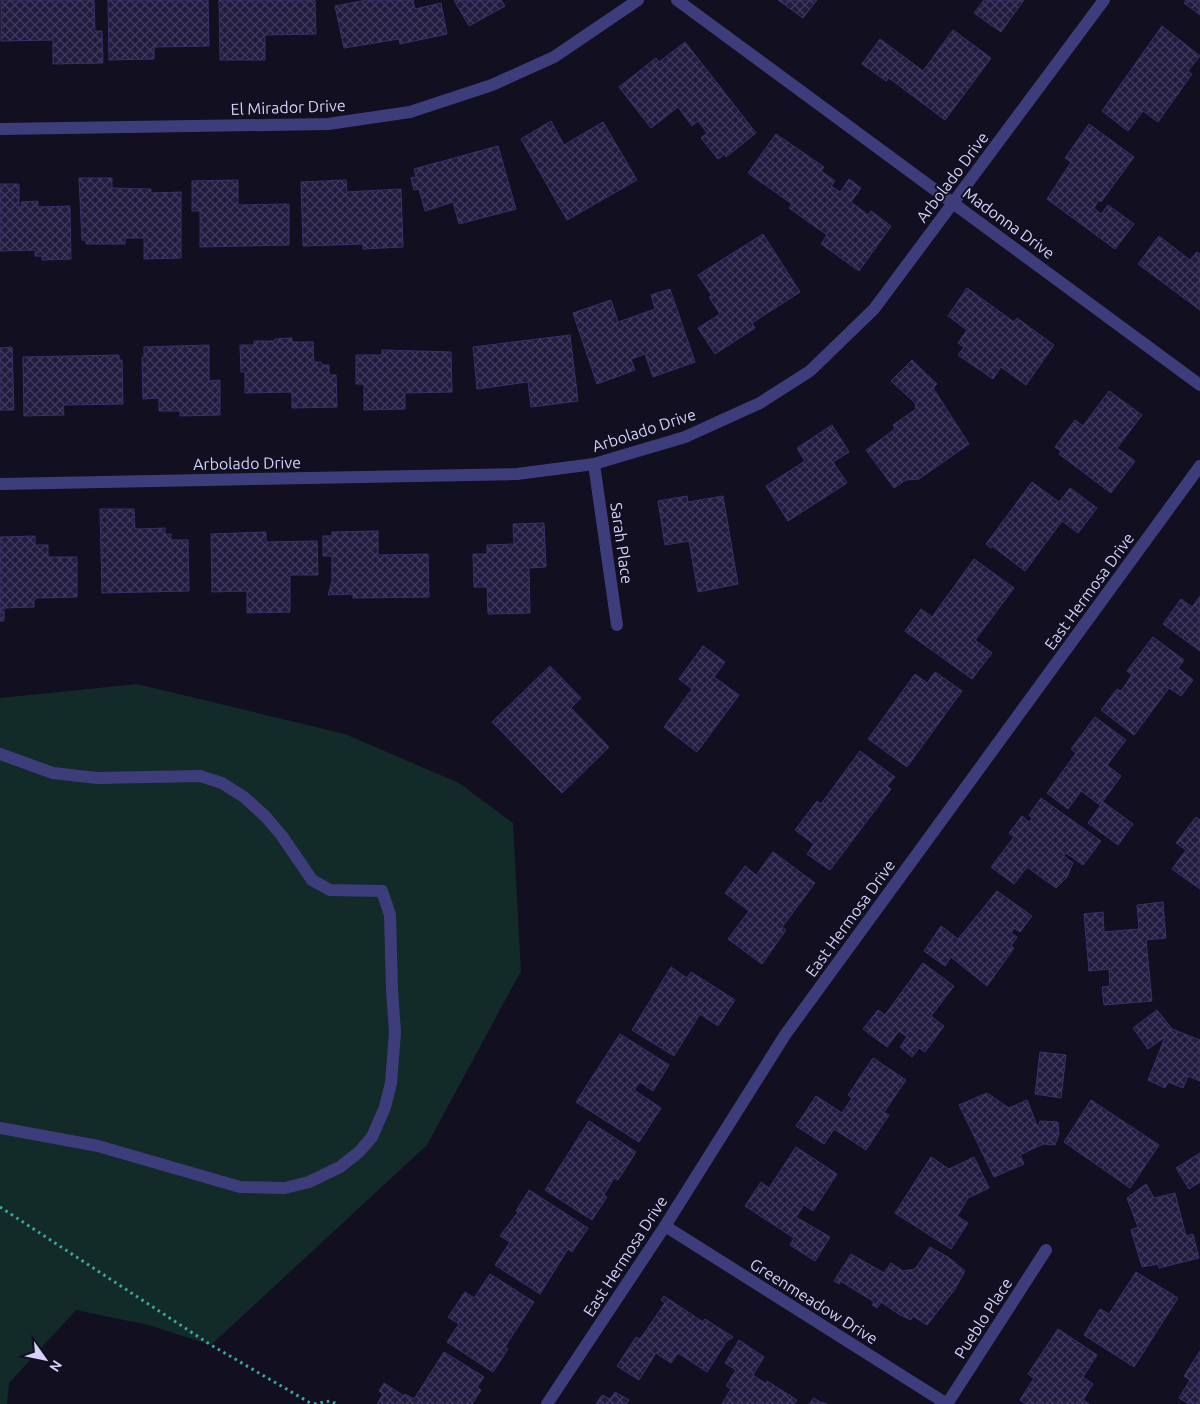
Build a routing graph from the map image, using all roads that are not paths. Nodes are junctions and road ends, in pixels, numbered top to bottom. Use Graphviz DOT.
graph roads {
  1 [pos="638,0"];
  2 [pos="677,0"];
  3 [pos="1104,0"];
  4 [pos="0,129"];
  5 [pos="953,202"];
  6 [pos="1200,385"];
  7 [pos="594,464"];
  8 [pos="1200,466"];
  9 [pos="0,484"];
  10 [pos="617,625"];
  11 [pos="0,754"];
  12 [pos="0,1128"];
  13 [pos="665,1226"];
  14 [pos="1046,1250"];
  15 [pos="547,1404"];
  16 [pos="947,1404"];
  1 -- 4 [label="street, El Mirador Drive"];
  2 -- 5 [label="street, Madonna Drive"];
  3 -- 5 [label="street, Arbolado Drive"];
  5 -- 6 [label="street, Madonna Drive"];
  5 -- 7 [label="street, Arbolado Drive"];
  7 -- 9 [label="street, Arbolado Drive"];
  7 -- 10 [label="street, Sarah Place"];
  8 -- 13 [label="street, East Hermosa Drive"];
  11 -- 12 [label="street"];
  13 -- 15 [label="street, East Hermosa Drive"];
  13 -- 16 [label="street, Greenmeadow Drive"];
  14 -- 16 [label="street, Pueblo Place"];
}
